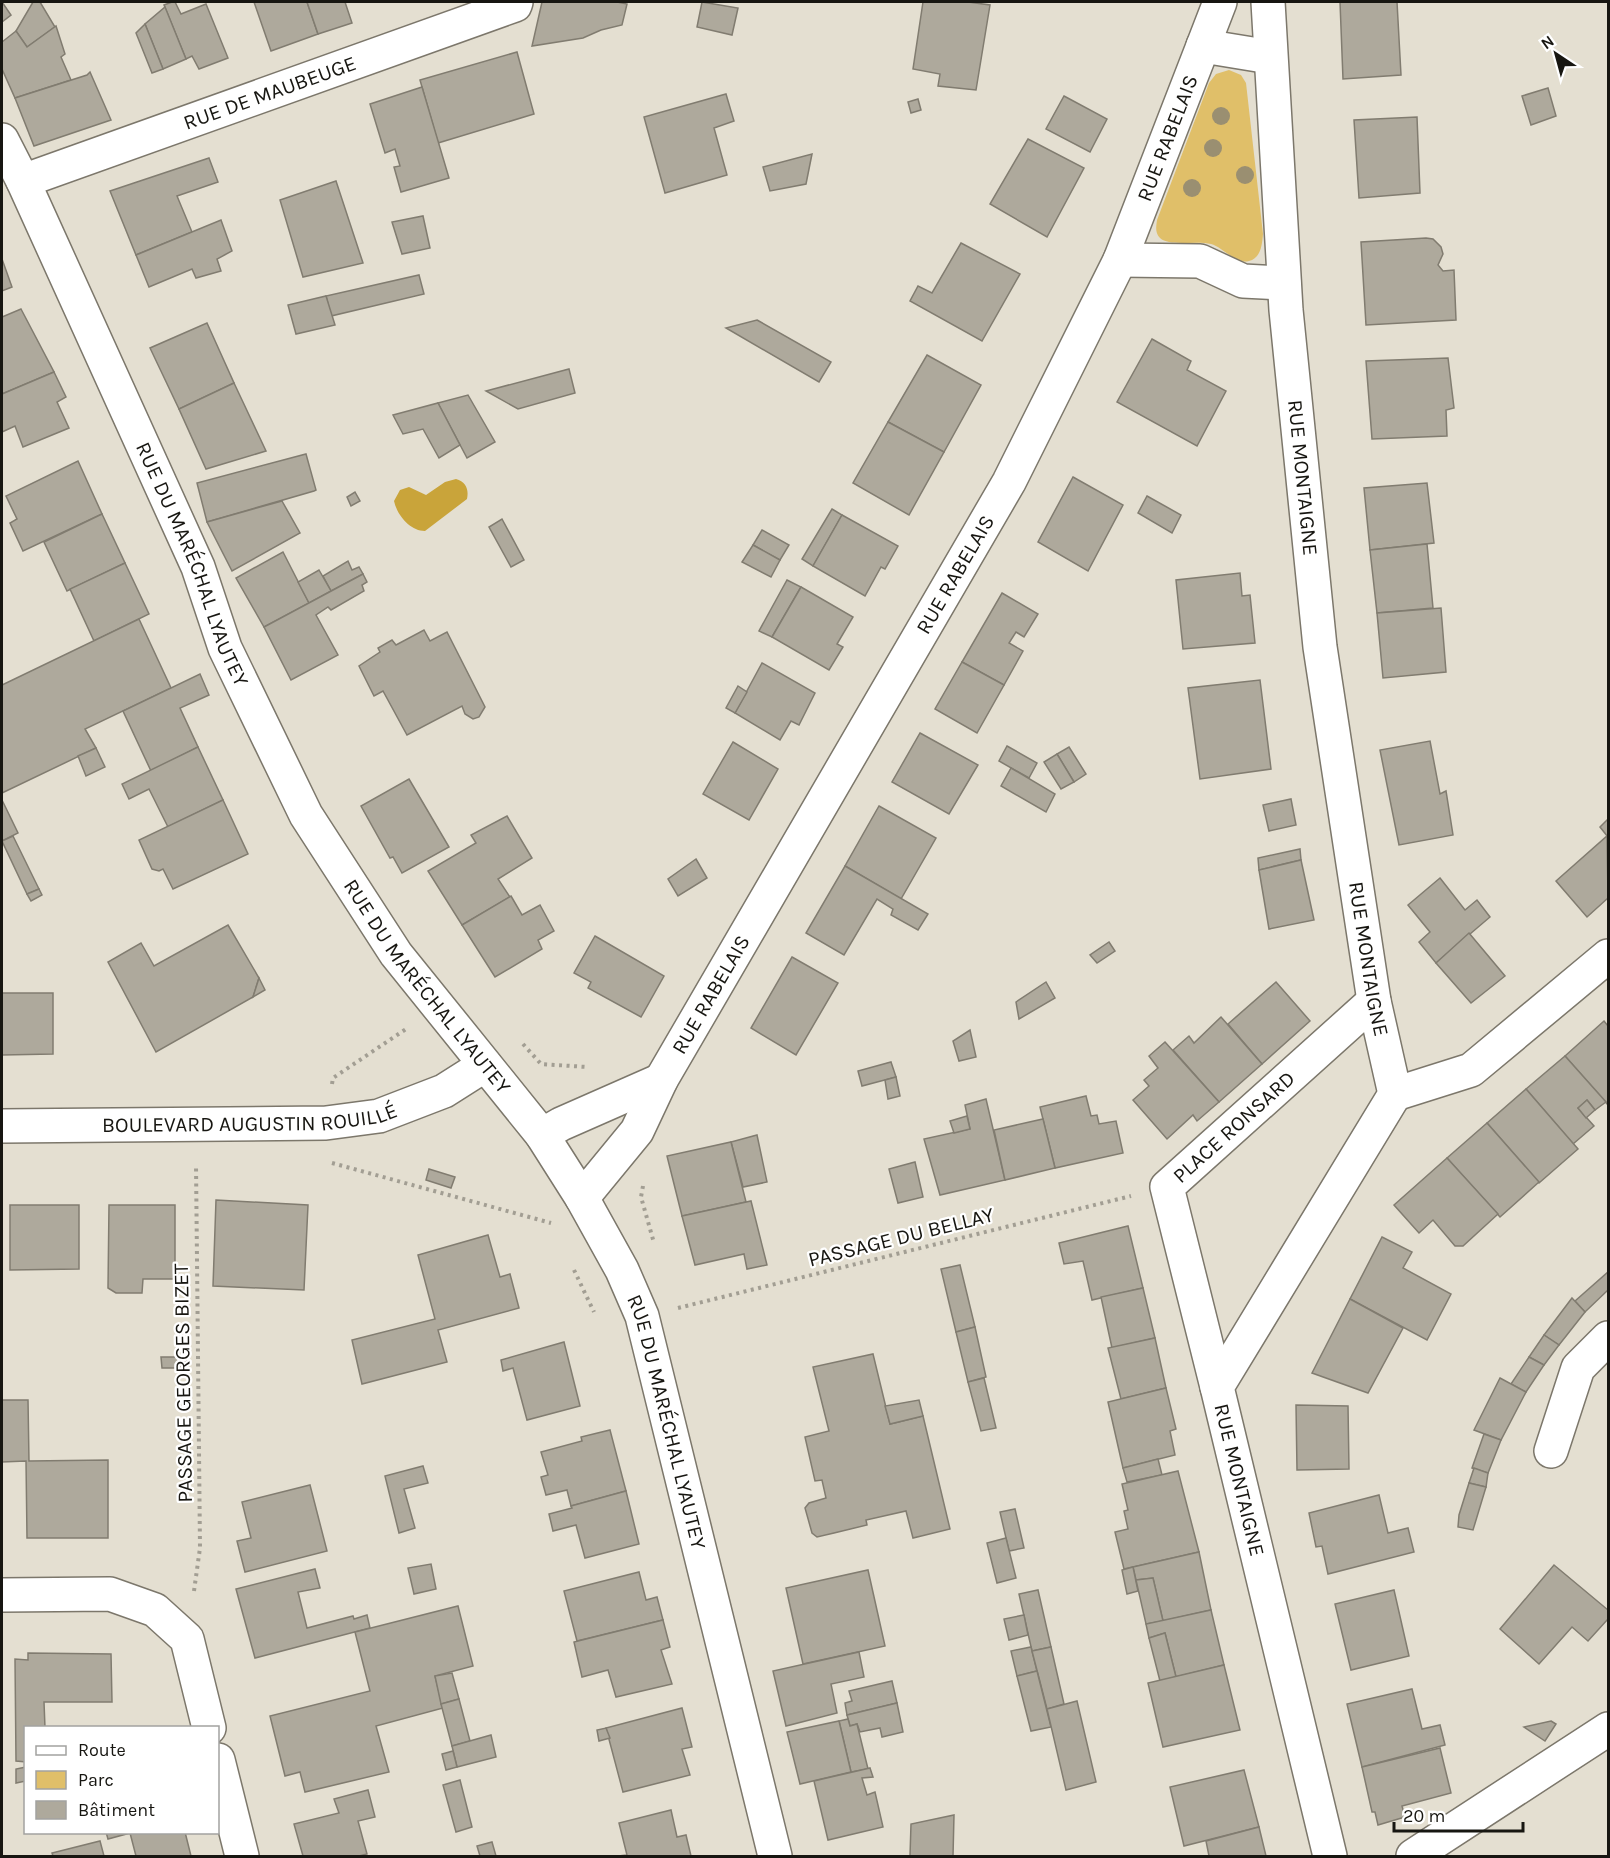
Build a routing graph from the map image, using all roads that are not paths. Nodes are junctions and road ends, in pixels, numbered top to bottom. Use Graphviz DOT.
graph roads {
  1 [pos="516,2"];
  2 [pos="1220,2"];
  3 [pos="1268,2"];
  4 [pos="1203,46"];
  5 [pos="1270,57"];
  6 [pos="2,140"];
  7 [pos="23,180"];
  8 [pos="1120,260"];
  9 [pos="1284,283"];
  10 [pos="1608,956"];
  11 [pos="1374,1001"];
  12 [pos="485,1065"];
  13 [pos="662,1080"];
  14 [pos="1395,1094"];
  15 [pos="2,1126"];
  16 [pos="542,1135"];
  17 [pos="582,1198"];
  18 [pos="1608,1338"];
  19 [pos="1217,1387"];
  20 [pos="1551,1451"];
  21 [pos="2,1595"];
  22 [pos="208,1726"];
  23 [pos="1608,1729"];
  24 [pos="219,1764"];
  25 [pos="242,1857"];
  26 [pos="775,1857"];
  27 [pos="1330,1857"];
  28 [pos="1413,1857"];
  1 -- 7 [label="street, RUE DE MAUBEUGE"];
  2 -- 4 [label="street, RUE RABELAIS"];
  3 -- 5 [label="street, RUE MONTAIGNE"];
  4 -- 5 [label="street"];
  4 -- 8 [label="street, RUE RABELAIS"];
  5 -- 9 [label="street, RUE MONTAIGNE"];
  6 -- 7 [label="street, RUE DU MARÉCHAL LYAUTEY"];
  7 -- 12 [label="street, RUE DU MARÉCHAL LYAUTEY"];
  8 -- 9 [label="street"];
  8 -- 13 [label="street, RUE RABELAIS"];
  9 -- 11 [label="street, RUE MONTAIGNE"];
  10 -- 14 [label="street"];
  11 -- 14 [label="street, RUE MONTAIGNE"];
  11 -- 19 [label="street, PLACE RONSARD"];
  12 -- 15 [label="street, BOULEVARD AUGUSTIN ROUILLÉ"];
  12 -- 16 [label="street, RUE DU MARÉCHAL LYAUTEY"];
  13 -- 16 [label="street"];
  13 -- 17 [label="street, RUE RABELAIS"];
  14 -- 19 [label="street, RUE MONTAIGNE"];
  16 -- 17 [label="street, RUE DU MARÉCHAL LYAUTEY"];
  17 -- 26 [label="street, RUE DU MARÉCHAL LYAUTEY"];
  18 -- 20 [label="street"];
  19 -- 27 [label="street, RUE MONTAIGNE"];
  21 -- 22 [label="street"];
  23 -- 28 [label="street"];
  24 -- 25 [label="street"];
}
